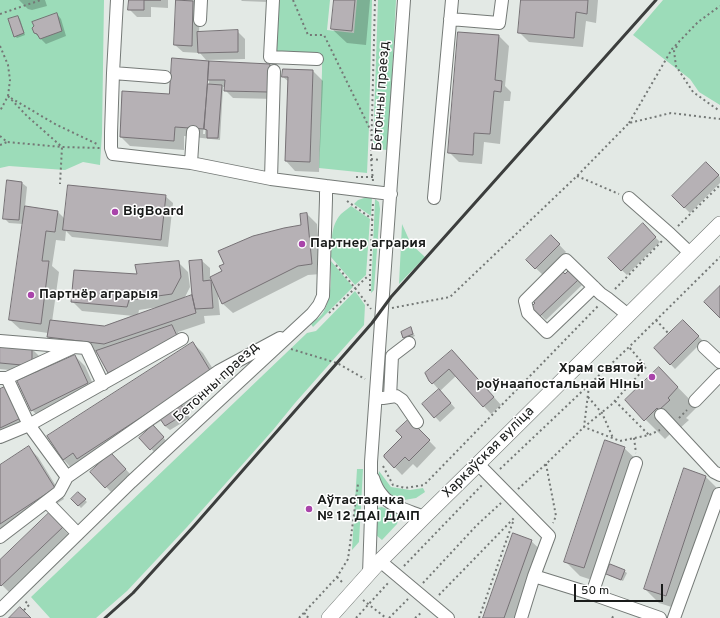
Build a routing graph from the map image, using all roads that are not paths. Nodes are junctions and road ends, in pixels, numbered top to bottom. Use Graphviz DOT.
graph roads {
  1 [pos="117,0"];
  2 [pos="201,0"];
  3 [pos="273,0"];
  4 [pos="404,0"];
  5 [pos="452,0"];
  6 [pos="502,0"];
  7 [pos="450,19"];
  8 [pos="200,20"];
  9 [pos="317,59"];
  10 [pos="274,71"];
  11 [pos="113,73"];
  12 [pos="165,76"];
  13 [pos="193,132"];
  14 [pos="191,163"];
  15 [pos="271,179"];
  16 [pos="326,186"];
  17 [pos="391,194"];
  18 [pos="434,198"];
  19 [pos="629,198"];
  20 [pos="720,224"];
  21 [pos="690,253"];
  22 [pos="594,288"];
  23 [pos="628,315"];
  24 [pos="297,329"];
  25 [pos="182,339"];
  26 [pos="0,341"];
  27 [pos="409,343"];
  28 [pos="73,347"];
  29 [pos="704,347"];
  30 [pos="720,362"];
  31 [pos="720,375"];
  32 [pos="3,378"];
  33 [pos="102,384"];
  34 [pos="390,397"];
  35 [pos="376,399"];
  36 [pos="695,401"];
  37 [pos="661,415"];
  38 [pos="417,422"];
  39 [pos="30,425"];
  40 [pos="0,437"];
  41 [pos="636,463"];
  42 [pos="478,464"];
  43 [pos="371,471"];
  44 [pos="720,475"];
  45 [pos="67,477"];
  46 [pos="719,494"];
  47 [pos="47,502"];
  48 [pos="424,517"];
  49 [pos="78,534"];
  50 [pos="0,537"];
  51 [pos="380,561"];
  52 [pos="369,574"];
  53 [pos="534,576"];
  54 [pos="592,594"];
  55 [pos="0,610"];
  56 [pos="329,618"];
  57 [pos="448,618"];
  58 [pos="521,618"];
  59 [pos="660,618"];
  60 [pos="674,618"];
  1 -- 11 [label="street"];
  2 -- 8 [label="street"];
  3 -- 9 [label="street"];
  4 -- 17 [label="street, Бетонны праезд"];
  5 -- 7 [label="street"];
  6 -- 7 [label="street"];
  7 -- 18 [label="street"];
  10 -- 15 [label="street"];
  11 -- 12 [label="street"];
  11 -- 14 [label="street"];
  13 -- 14 [label="street"];
  14 -- 15 [label="street"];
  15 -- 16 [label="street"];
  16 -- 17 [label="street"];
  16 -- 24 [label="street, Бетонны праезд"];
  17 -- 35 [label="street, Бетонны праезд"];
  19 -- 21 [label="street"];
  20 -- 21 [label="main road, Харкаўская вуліца"];
  21 -- 23 [label="main road, Харкаўская вуліца"];
  22 -- 22 [label="street"];
  22 -- 23 [label="street"];
  23 -- 42 [label="main road, Харкаўская вуліца"];
  24 -- 45 [label="street"];
  24 -- 49 [label="street, Бетонны праезд"];
  25 -- 33 [label="street"];
  26 -- 28 [label="street"];
  27 -- 34 [label="street"];
  28 -- 32 [label="street"];
  28 -- 33 [label="street"];
  29 -- 30 [label="street"];
  31 -- 36 [label="street"];
  32 -- 39 [label="street"];
  33 -- 39 [label="street"];
  34 -- 35 [label="street"];
  34 -- 38 [label="street"];
  35 -- 43 [label="street, Бетонны праезд"];
  37 -- 44 [label="street"];
  39 -- 40 [label="street"];
  39 -- 45 [label="street"];
  41 -- 54 [label="street"];
  42 -- 48 [label="main road, Харкаўская вуліца"];
  42 -- 53 [label="street"];
  43 -- 48 [label="street"];
  43 -- 52 [label="street, Бетонны праезд"];
  45 -- 47 [label="street"];
  46 -- 60 [label="street"];
  47 -- 49 [label="street"];
  47 -- 50 [label="street"];
  48 -- 51 [label="main road, Харкаўская вуліца"];
  49 -- 55 [label="street, Бетонны праезд"];
  51 -- 52 [label="main road, Харкаўская вуліца"];
  51 -- 57 [label="street"];
  52 -- 56 [label="main road, Харкаўская вуліца"];
  53 -- 54 [label="street"];
  53 -- 58 [label="street"];
  54 -- 59 [label="street"];
}
